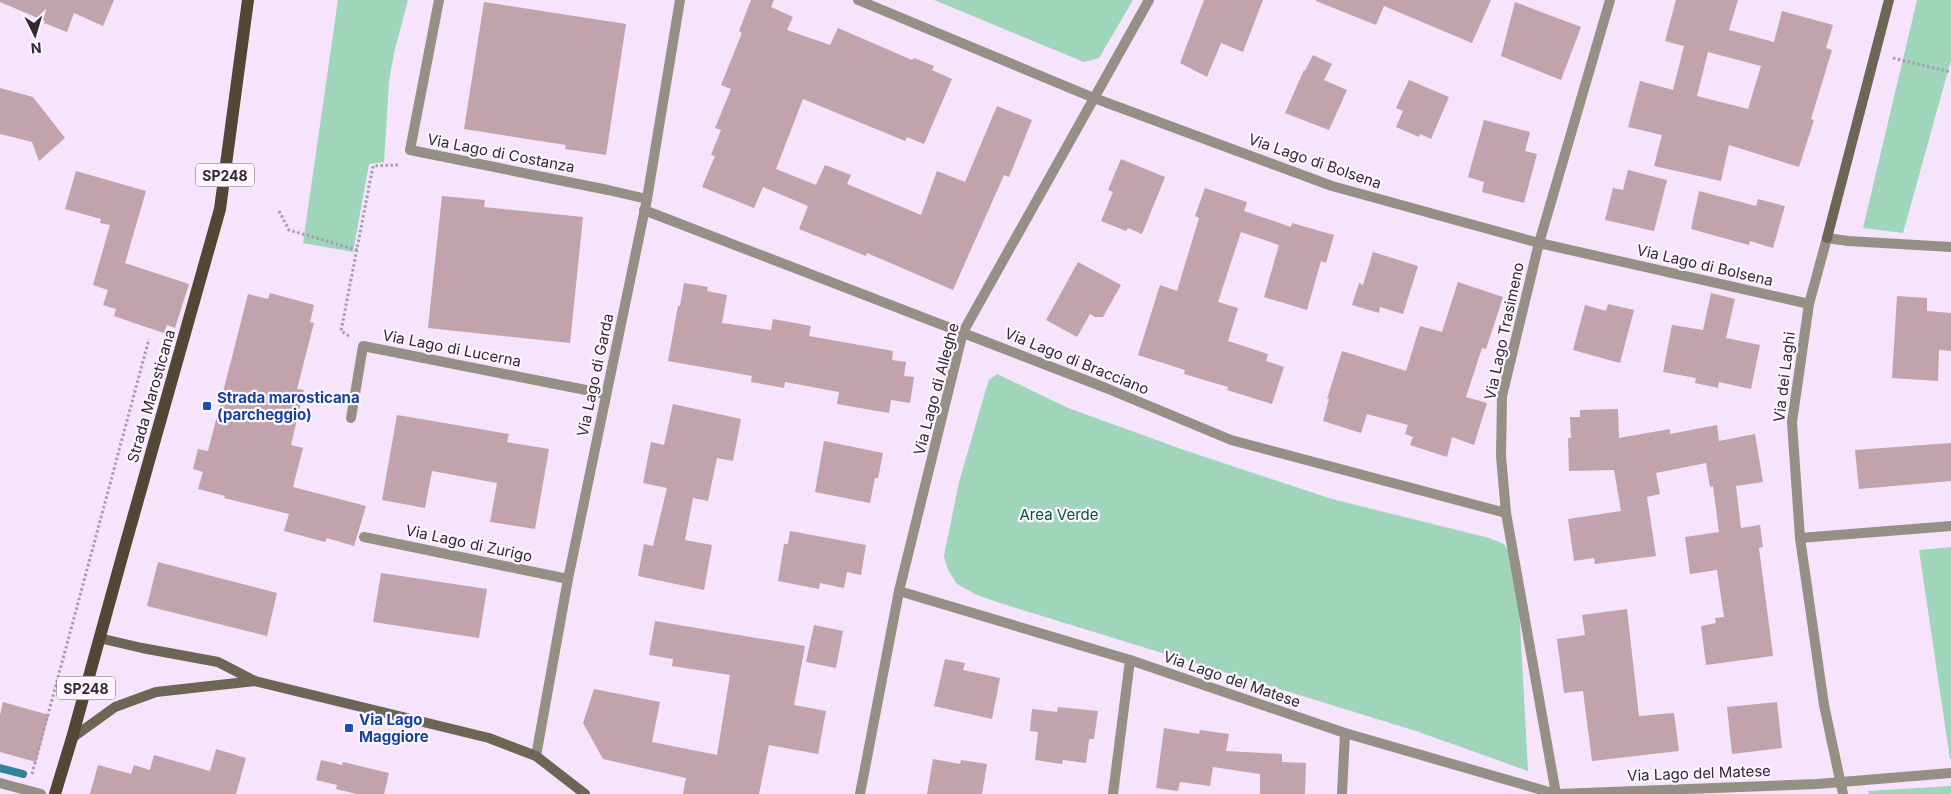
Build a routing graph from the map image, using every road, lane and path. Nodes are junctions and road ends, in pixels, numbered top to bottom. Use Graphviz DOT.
graph roads {
  1 [pos="248,0"];
  2 [pos="439,0"];
  3 [pos="680,0"];
  4 [pos="858,0"];
  5 [pos="1149,0"];
  6 [pos="1610,0"];
  7 [pos="1889,0"];
  8 [pos="1875,54"];
  9 [pos="1951,72"];
  10 [pos="1094,98"];
  11 [pos="405,164"];
  12 [pos="646,205"];
  13 [pos="279,211"];
  14 [pos="1827,238"];
  15 [pos="1539,243"];
  16 [pos="1951,247"];
  17 [pos="357,250"];
  18 [pos="1809,304"];
  19 [pos="964,332"];
  20 [pos="149,338"];
  21 [pos="363,346"];
  22 [pos="606,394"];
  23 [pos="351,418"];
  24 [pos="1506,513"];
  25 [pos="1951,526"];
  26 [pos="364,537"];
  27 [pos="1800,538"];
  28 [pos="568,579"];
  29 [pos="899,591"];
  30 [pos="99,638"];
  31 [pos="1130,660"];
  32 [pos="255,681"];
  33 [pos="1345,733"];
  34 [pos="72,738"];
  35 [pos="536,756"];
  36 [pos="1951,773"];
  37 [pos="1841,782"];
  38 [pos="0,783"];
  39 [pos="28,790"];
  40 [pos="40,794"];
  41 [pos="55,794"];
  42 [pos="585,794"];
  43 [pos="860,794"];
  44 [pos="1112,794"];
  45 [pos="1342,794"];
  46 [pos="1557,794"];
  47 [pos="1843,794"];
  1 -- 30 [label="main road, Strada Marosticana / SP248"];
  2 -- 12 [label="street, Via Lago di Costanza"];
  3 -- 12 [label="street, Via Lago di Garda"];
  4 -- 10 [label="street, Via Lago di Bolsena"];
  5 -- 10 [label="street, Via Lago di Alleghe"];
  6 -- 15 [label="street, Via Lago Trasimeno"];
  7 -- 8 [label="street, Via dei Laghi"];
  8 -- 9 [label="path"];
  8 -- 14 [label="street, Via dei Laghi"];
  10 -- 15 [label="street, Via Lago di Bolsena"];
  10 -- 19 [label="street, Via Lago di Alleghe"];
  11 -- 17 [label="path"];
  12 -- 19 [label="street, Via Lago di Bracciano"];
  12 -- 22 [label="street, Via Lago di Garda"];
  13 -- 17 [label="path"];
  14 -- 16 [label="street"];
  14 -- 18 [label="street, Via dei Laghi"];
  15 -- 18 [label="street, Via Lago di Bolsena"];
  15 -- 24 [label="street, Via Lago Trasimeno"];
  17 -- 21 [label="path"];
  18 -- 27 [label="street, Via dei Laghi"];
  19 -- 24 [label="street, Via Lago di Bracciano"];
  19 -- 29 [label="street, Via Lago di Alleghe"];
  20 -- 39 [label="path"];
  21 -- 22 [label="street, Via Lago di Lucerna"];
  21 -- 23 [label="street, Via Lago di Lucerna"];
  22 -- 28 [label="street, Via Lago di Garda"];
  24 -- 46 [label="street, Via Lago Trasimeno"];
  25 -- 27 [label="street"];
  26 -- 28 [label="street, Via Lago di Zurigo"];
  27 -- 37 [label="street, Via dei Laghi"];
  28 -- 35 [label="street, Via Lago di Garda"];
  29 -- 31 [label="street, Via Lago del Matese"];
  29 -- 43 [label="street, Via Lago di Alleghe"];
  30 -- 32 [label="street"];
  30 -- 34 [label="main road, Strada Marosticana / SP248"];
  31 -- 33 [label="street, Via Lago del Matese"];
  31 -- 44 [label="street"];
  32 -- 34 [label="street"];
  32 -- 35 [label="street"];
  33 -- 45 [label="street"];
  33 -- 46 [label="street, Via Lago del Matese"];
  34 -- 41 [label="main road, Strada Marosticana / SP248"];
  35 -- 42 [label="street"];
  36 -- 37 [label="street, Via Lago del Matese"];
  37 -- 46 [label="street, Via Lago del Matese"];
  37 -- 47 [label="street, Via dei Laghi"];
  38 -- 39 [label="street"];
  39 -- 40 [label="street"];
}
